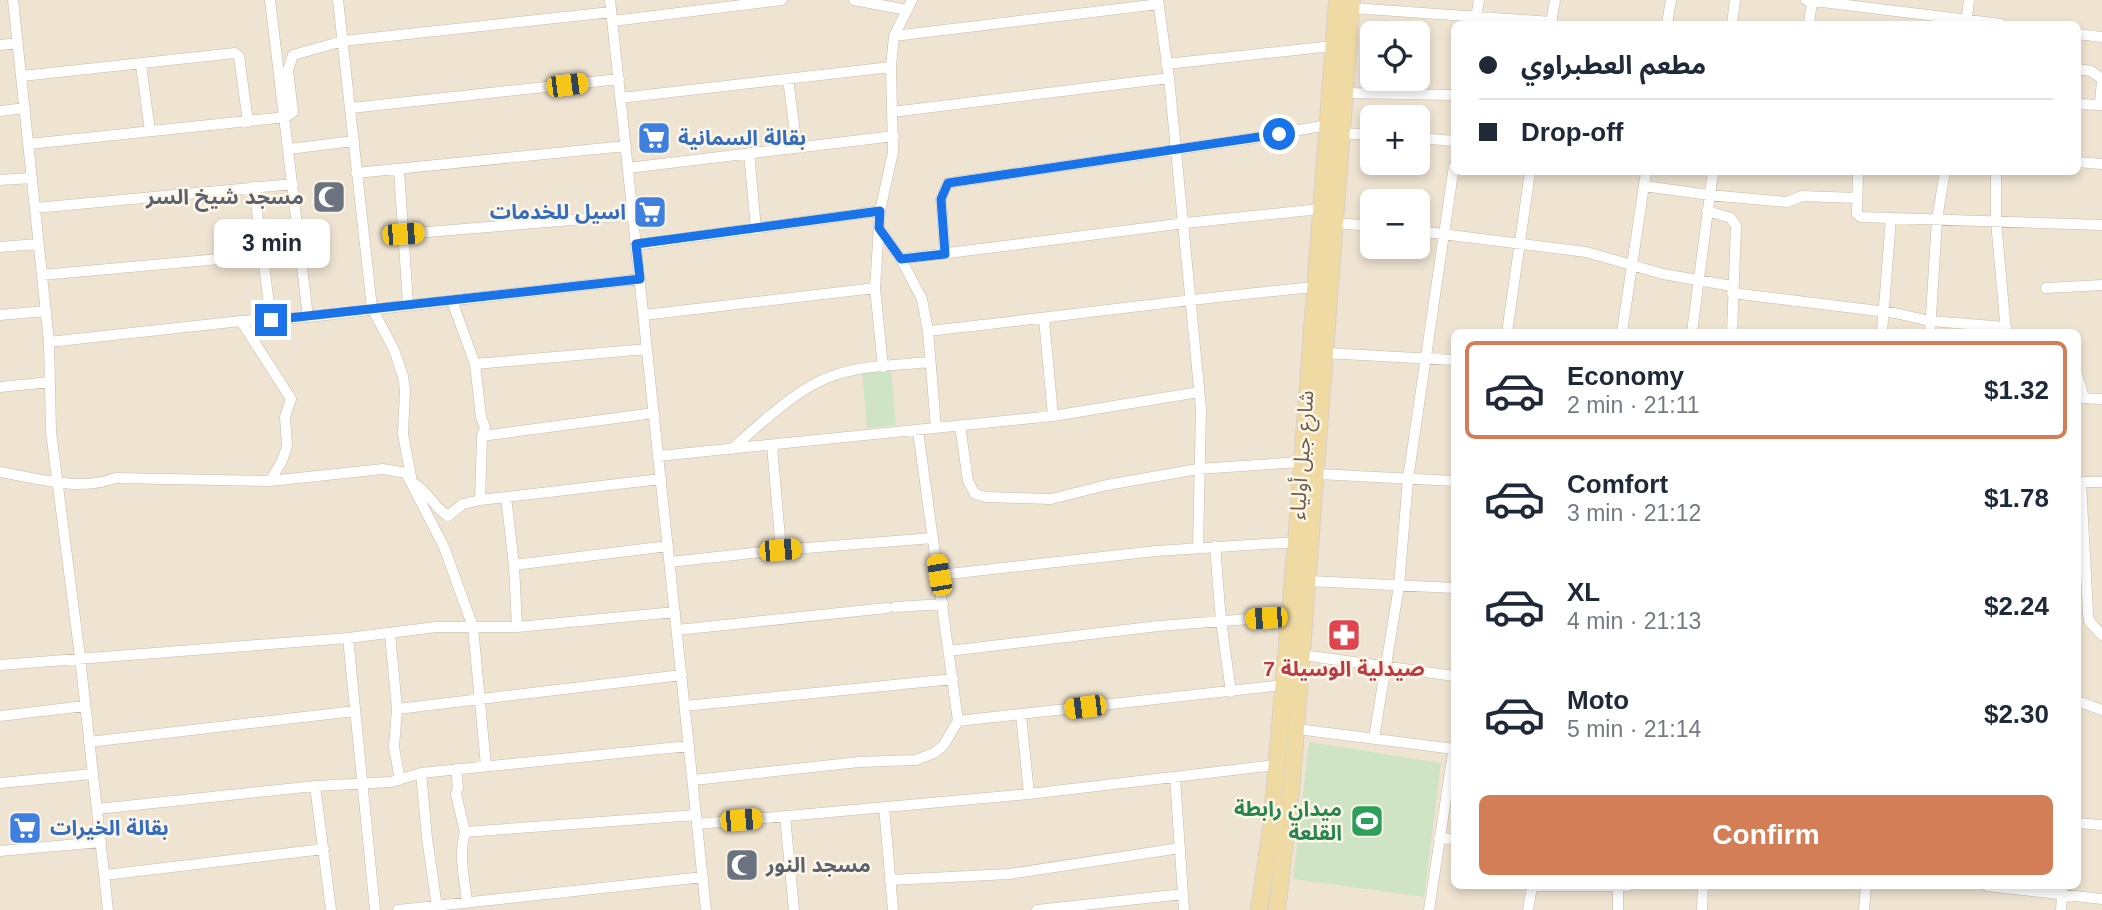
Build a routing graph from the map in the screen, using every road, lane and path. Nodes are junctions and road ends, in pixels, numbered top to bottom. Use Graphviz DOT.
graph roads {
  1 [pos="11,0"];
  2 [pos="270,0"];
  3 [pos="338,0"];
  4 [pos="610,0"];
  5 [pos="782,0"];
  6 [pos="854,0"];
  7 [pos="1077,0"];
  8 [pos="1337,0"];
  9 [pos="1479,0"];
  10 [pos="1555,0"];
  11 [pos="1671,0"];
  12 [pos="1735,0"];
  13 [pos="1969,0"];
  14 [pos="0,1"];
  15 [pos="1815,1"];
  16 [pos="1158,2"];
  17 [pos="1352,4"];
  18 [pos="910,5"];
  19 [pos="1080,13"];
  20 [pos="612,17"];
  21 [pos="1476,21"];
  22 [pos="1552,21"];
  23 [pos="1668,21"];
  24 [pos="1732,21"];
  25 [pos="1810,21"];
  26 [pos="1959,21"];
  27 [pos="1966,21"];
  28 [pos="2081,34"];
  29 [pos="894,36"];
  30 [pos="2102,37"];
  31 [pos="343,41"];
  32 [pos="18,43"];
  33 [pos="0,45"];
  34 [pos="1333,46"];
  35 [pos="1166,64"];
  36 [pos="141,65"];
  37 [pos="891,67"];
  38 [pos="2081,70"];
  39 [pos="22,76"];
  40 [pos="1170,78"];
  41 [pos="619,79"];
  42 [pos="788,79"];
  43 [pos="2102,80"];
  44 [pos="1345,93"];
  45 [pos="1451,95"];
  46 [pos="620,98"];
  47 [pos="2081,104"];
  48 [pos="2101,105"];
  49 [pos="25,108"];
  50 [pos="351,108"];
  51 [pos="0,111"];
  52 [pos="892,112"];
  53 [pos="286,117"];
  54 [pos="248,121"];
  55 [pos="1326,125"];
  56 [pos="150,131"];
  57 [pos="1342,133"];
  58 [pos="1360,134"];
  59 [pos="894,136"];
  60 [pos="1430,139"];
  61 [pos="354,141"];
  62 [pos="1451,141"];
  63 [pos="29,144"];
  64 [pos="626,146"];
  65 [pos="797,148"];
  66 [pos="289,149"];
  67 [pos="1176,149"];
  68 [pos="749,153"];
  69 [pos="2081,162"];
  70 [pos="2102,164"];
  71 [pos="628,168"];
  72 [pos="399,170"];
  73 [pos="356,173"];
  74 [pos="1453,175"];
  75 [pos="1530,175"];
  76 [pos="1646,175"];
  77 [pos="1712,175"];
  78 [pos="1858,175"];
  79 [pos="1944,175"];
  80 [pos="1996,175"];
  81 [pos="32,178"];
  82 [pos="0,180"];
  83 [pos="293,184"];
  84 [pos="1644,186"];
  85 [pos="254,187"];
  86 [pos="1709,195"];
  87 [pos="1857,198"];
  88 [pos="35,208"];
  89 [pos="1320,209"];
  90 [pos="880,211"];
  91 [pos="1707,211"];
  92 [pos="633,215"];
  93 [pos="1891,218"];
  94 [pos="1937,219"];
  95 [pos="1996,221"];
  96 [pos="1185,223"];
  97 [pos="1335,223"];
  98 [pos="1360,225"];
  99 [pos="2102,225"];
  100 [pos="879,228"];
  101 [pos="756,229"];
  102 [pos="1430,232"];
  103 [pos="403,234"];
  104 [pos="1443,234"];
  105 [pos="1520,243"];
  106 [pos="38,244"];
  107 [pos="636,244"];
  108 [pos="0,247"];
  109 [pos="945,254"];
  110 [pos="263,255"];
  111 [pos="901,259"];
  112 [pos="1632,264"];
  113 [pos="42,275"];
  114 [pos="640,279"];
  115 [pos="1698,280"];
  116 [pos="2102,285"];
  117 [pos="1315,287"];
  118 [pos="875,288"];
  119 [pos="2046,288"];
  120 [pos="1732,289"];
  121 [pos="1190,299"];
  122 [pos="452,301"];
  123 [pos="408,304"];
  124 [pos="372,308"];
  125 [pos="46,311"];
  126 [pos="1883,313"];
  127 [pos="0,315"];
  128 [pos="644,315"];
  129 [pos="308,317"];
  130 [pos="1044,319"];
  131 [pos="271,320"];
  132 [pos="241,321"];
  133 [pos="1930,327"];
  134 [pos="1507,329"];
  135 [pos="1622,329"];
  136 [pos="1692,329"];
  137 [pos="1732,329"];
  138 [pos="1882,329"];
  139 [pos="1981,329"];
  140 [pos="2006,329"];
  141 [pos="928,331"];
  142 [pos="49,342"];
  143 [pos="647,349"];
  144 [pos="1324,353"];
  145 [pos="1424,358"];
  146 [pos="1451,360"];
  147 [pos="930,362"];
  148 [pos="475,364"];
  149 [pos="883,366"];
  150 [pos="50,382"];
  151 [pos="0,387"];
  152 [pos="1199,392"];
  153 [pos="2081,398"];
  154 [pos="2102,398"];
  155 [pos="654,413"];
  156 [pos="1053,416"];
  157 [pos="960,425"];
  158 [pos="936,428"];
  159 [pos="918,431"];
  160 [pos="482,436"];
  161 [pos="772,445"];
  162 [pos="731,449"];
  163 [pos="659,456"];
  164 [pos="1301,462"];
  165 [pos="1198,469"];
  166 [pos="0,472"];
  167 [pos="1318,474"];
  168 [pos="661,479"];
  169 [pos="1408,479"];
  170 [pos="270,481"];
  171 [pos="1451,481"];
  172 [pos="58,482"];
  173 [pos="412,482"];
  174 [pos="2081,482"];
  175 [pos="2102,482"];
  176 [pos="506,497"];
  177 [pos="480,500"];
  178 [pos="2081,511"];
  179 [pos="933,538"];
  180 [pos="1296,542"];
  181 [pos="668,546"];
  182 [pos="1215,546"];
  183 [pos="1198,548"];
  184 [pos="780,550"];
  185 [pos="670,562"];
  186 [pos="514,565"];
  187 [pos="939,575"];
  188 [pos="1309,581"];
  189 [pos="1398,586"];
  190 [pos="1451,588"];
  191 [pos="943,604"];
  192 [pos="675,612"];
  193 [pos="1289,616"];
  194 [pos="1221,621"];
  195 [pos="517,626"];
  196 [pos="473,628"];
  197 [pos="677,630"];
  198 [pos="390,634"];
  199 [pos="2102,635"];
  200 [pos="348,638"];
  201 [pos="949,651"];
  202 [pos="1303,654"];
  203 [pos="80,657"];
  204 [pos="0,665"];
  205 [pos="1386,666"];
  206 [pos="682,675"];
  207 [pos="1451,676"];
  208 [pos="953,679"];
  209 [pos="1283,685"];
  210 [pos="1231,692"];
  211 [pos="480,699"];
  212 [pos="2081,702"];
  213 [pos="685,705"];
  214 [pos="85,706"];
  215 [pos="2101,706"];
  216 [pos="397,709"];
  217 [pos="355,711"];
  218 [pos="1021,715"];
  219 [pos="0,716"];
  220 [pos="958,721"];
  221 [pos="1297,729"];
  222 [pos="1374,738"];
  223 [pos="89,742"];
  224 [pos="689,746"];
  225 [pos="1451,748"];
  226 [pos="1275,765"];
  227 [pos="486,766"];
  228 [pos="1451,766"];
  229 [pos="456,769"];
  230 [pos="421,773"];
  231 [pos="92,774"];
  232 [pos="1175,777"];
  233 [pos="400,780"];
  234 [pos="694,780"];
  235 [pos="0,783"];
  236 [pos="362,785"];
  237 [pos="315,786"];
  238 [pos="1029,794"];
  239 [pos="884,807"];
  240 [pos="97,808"];
  241 [pos="785,816"];
  242 [pos="697,819"];
  243 [pos="2081,823"];
  244 [pos="2102,825"];
  245 [pos="465,832"];
  246 [pos="1439,838"];
  247 [pos="1451,839"];
  248 [pos="101,842"];
  249 [pos="1180,848"];
  250 [pos="324,849"];
  251 [pos="0,851"];
  252 [pos="105,875"];
  253 [pos="703,877"];
  254 [pos="890,880"];
  255 [pos="1532,889"];
  256 [pos="1618,889"];
  257 [pos="1703,889"];
  258 [pos="1866,889"];
  259 [pos="2063,889"];
  260 [pos="1183,894"];
  261 [pos="2102,899"];
  262 [pos="467,903"];
  263 [pos="437,907"];
  264 [pos="456,908"];
  265 [pos="105,910"];
  266 [pos="331,910"];
  267 [pos="375,910"];
  268 [pos="404,910"];
  269 [pos="706,910"];
  270 [pos="794,910"];
  271 [pos="893,910"];
  272 [pos="1037,910"];
  273 [pos="1184,910"];
  274 [pos="1259,910"];
  275 [pos="1277,910"];
  276 [pos="1429,910"];
  277 [pos="1528,910"];
  278 [pos="1618,910"];
  279 [pos="1702,910"];
  280 [pos="1864,910"];
  281 [pos="2061,910"];
  1 -- 14 [label="street"];
  1 -- 32 [label="street"];
  2 -- 53 [label="street"];
  3 -- 31 [label="street"];
  4 -- 20 [label="street"];
  5 -- 20 [label="street"];
  6 -- 18 [label="street"];
  7 -- 19 [label="street"];
  8 -- 34 [label="main road, شارع جبل أولياء"];
  9 -- 21 [label="street"];
  10 -- 22 [label="street"];
  11 -- 23 [label="street"];
  12 -- 24 [label="street"];
  13 -- 27 [label="street"];
  15 -- 25 [label="street"];
  15 -- 26 [label="street"];
  16 -- 19 [label="street"];
  16 -- 35 [label="street"];
  17 -- 21 [label="street"];
  17 -- 44 [label="main road, شارع جبل أولياء"];
  18 -- 29 [label="street"];
  19 -- 29 [label="street"];
  20 -- 31 [label="street"];
  20 -- 41 [label="street"];
  28 -- 30 [label="street"];
  29 -- 37 [label="street"];
  31 -- 50 [label="street"];
  31 -- 53 [label="street"];
  32 -- 33 [label="street"];
  32 -- 39 [label="street"];
  34 -- 35 [label="street"];
  34 -- 55 [label="main road, شارع جبل أولياء"];
  35 -- 40 [label="street"];
  36 -- 39 [label="street"];
  36 -- 54 [label="street"];
  36 -- 56 [label="street"];
  37 -- 42 [label="street"];
  37 -- 52 [label="street"];
  38 -- 43 [label="street"];
  39 -- 49 [label="street"];
  40 -- 52 [label="street"];
  40 -- 67 [label="street"];
  41 -- 46 [label="street"];
  41 -- 50 [label="street"];
  42 -- 46 [label="street"];
  42 -- 65 [label="street"];
  43 -- 48 [label="street"];
  44 -- 45 [label="street"];
  44 -- 57 [label="main road, شارع جبل أولياء"];
  46 -- 64 [label="street"];
  47 -- 48 [label="street"];
  49 -- 51 [label="street"];
  49 -- 63 [label="street"];
  50 -- 61 [label="street"];
  52 -- 59 [label="street"];
  53 -- 54 [label="street"];
  53 -- 66 [label="street"];
  54 -- 56 [label="street"];
  55 -- 67 [label="street"];
  55 -- 89 [label="main road, شارع جبل أولياء"];
  56 -- 63 [label="street"];
  57 -- 58 [label="street"];
  57 -- 97 [label="main road, شارع جبل أولياء"];
  59 -- 65 [label="street"];
  59 -- 90 [label="street"];
  60 -- 62 [label="street"];
  61 -- 66 [label="street"];
  61 -- 73 [label="street"];
  63 -- 81 [label="street"];
  64 -- 71 [label="street"];
  64 -- 72 [label="street"];
  65 -- 68 [label="street"];
  66 -- 83 [label="street"];
  67 -- 96 [label="street"];
  67 -- 109 [label="street"];
  68 -- 71 [label="street"];
  68 -- 101 [label="street"];
  69 -- 70 [label="street"];
  71 -- 92 [label="street"];
  72 -- 73 [label="street"];
  72 -- 103 [label="street"];
  73 -- 124 [label="street"];
  74 -- 104 [label="street"];
  75 -- 105 [label="street"];
  76 -- 84 [label="street"];
  77 -- 86 [label="street"];
  78 -- 87 [label="street"];
  79 -- 94 [label="street"];
  80 -- 95 [label="street"];
  81 -- 82 [label="street"];
  81 -- 88 [label="street"];
  83 -- 85 [label="street"];
  83 -- 129 [label="street"];
  84 -- 86 [label="street"];
  84 -- 112 [label="street"];
  85 -- 88 [label="street"];
  85 -- 110 [label="street"];
  86 -- 87 [label="street"];
  86 -- 91 [label="street"];
  87 -- 93 [label="street"];
  88 -- 106 [label="street"];
  89 -- 96 [label="street"];
  89 -- 117 [label="main road, شارع جبل أولياء"];
  90 -- 100 [label="street"];
  90 -- 101 [label="street"];
  91 -- 115 [label="street"];
  91 -- 120 [label="street"];
  92 -- 103 [label="street"];
  92 -- 107 [label="street"];
  93 -- 94 [label="street"];
  93 -- 126 [label="street"];
  94 -- 95 [label="street"];
  94 -- 133 [label="street"];
  95 -- 99 [label="street"];
  95 -- 140 [label="street"];
  96 -- 109 [label="street"];
  96 -- 121 [label="street"];
  97 -- 98 [label="street"];
  97 -- 144 [label="main road, شارع جبل أولياء"];
  100 -- 111 [label="street"];
  100 -- 118 [label="street"];
  101 -- 107 [label="street"];
  102 -- 104 [label="street"];
  103 -- 123 [label="street"];
  104 -- 105 [label="street"];
  104 -- 145 [label="street"];
  105 -- 112 [label="street"];
  105 -- 134 [label="street"];
  106 -- 108 [label="street"];
  106 -- 113 [label="street"];
  107 -- 114 [label="street"];
  109 -- 111 [label="street"];
  110 -- 113 [label="street"];
  110 -- 131 [label="street"];
  111 -- 141 [label="street"];
  112 -- 115 [label="street"];
  112 -- 135 [label="street"];
  113 -- 125 [label="street"];
  114 -- 122 [label="street"];
  114 -- 128 [label="street"];
  115 -- 120 [label="street"];
  115 -- 136 [label="street"];
  116 -- 119 [label="street"];
  117 -- 121 [label="street"];
  117 -- 164 [label="main road, شارع جبل أولياء"];
  118 -- 128 [label="street"];
  118 -- 149 [label="street"];
  120 -- 126 [label="street"];
  120 -- 137 [label="street"];
  121 -- 130 [label="street"];
  121 -- 152 [label="street"];
  122 -- 123 [label="street"];
  122 -- 148 [label="street"];
  123 -- 124 [label="street"];
  124 -- 129 [label="street"];
  124 -- 173 [label="street"];
  125 -- 127 [label="street"];
  125 -- 142 [label="street"];
  126 -- 133 [label="street"];
  126 -- 138 [label="street"];
  128 -- 143 [label="street"];
  129 -- 131 [label="street"];
  130 -- 141 [label="street"];
  130 -- 156 [label="street"];
  131 -- 132 [label="street"];
  132 -- 142 [label="street"];
  132 -- 170 [label="street"];
  133 -- 139 [label="street"];
  141 -- 147 [label="street"];
  142 -- 150 [label="street"];
  143 -- 148 [label="street"];
  143 -- 155 [label="street"];
  144 -- 145 [label="street"];
  144 -- 167 [label="main road, شارع جبل أولياء"];
  145 -- 146 [label="street"];
  145 -- 169 [label="street"];
  147 -- 149 [label="street"];
  147 -- 158 [label="street"];
  148 -- 160 [label="street"];
  149 -- 162 [label="street"];
  150 -- 151 [label="street"];
  150 -- 172 [label="street"];
  152 -- 156 [label="street"];
  152 -- 165 [label="street"];
  153 -- 154 [label="street"];
  155 -- 160 [label="street"];
  155 -- 163 [label="street"];
  156 -- 157 [label="street"];
  157 -- 158 [label="street"];
  157 -- 165 [label="street"];
  158 -- 159 [label="street"];
  159 -- 161 [label="street"];
  159 -- 179 [label="street"];
  160 -- 177 [label="street"];
  161 -- 162 [label="street"];
  161 -- 184 [label="street"];
  162 -- 163 [label="street"];
  163 -- 168 [label="street"];
  164 -- 165 [label="street"];
  164 -- 180 [label="main road, شارع جبل أولياء"];
  165 -- 183 [label="street"];
  166 -- 172 [label="street"];
  167 -- 169 [label="street"];
  167 -- 188 [label="main road, شارع جبل أولياء"];
  168 -- 176 [label="street"];
  168 -- 181 [label="street"];
  169 -- 171 [label="street"];
  169 -- 189 [label="street"];
  170 -- 172 [label="street"];
  170 -- 173 [label="street"];
  172 -- 203 [label="street"];
  173 -- 177 [label="street"];
  173 -- 196 [label="street"];
  174 -- 175 [label="street"];
  176 -- 177 [label="street"];
  176 -- 186 [label="street"];
  178 -- 199 [label="street"];
  179 -- 184 [label="street"];
  179 -- 187 [label="street"];
  180 -- 182 [label="street"];
  180 -- 193 [label="main road, شارع جبل أولياء"];
  181 -- 185 [label="street"];
  181 -- 186 [label="street"];
  182 -- 183 [label="street"];
  182 -- 194 [label="street"];
  183 -- 187 [label="street"];
  184 -- 185 [label="street"];
  185 -- 192 [label="street"];
  186 -- 195 [label="street"];
  187 -- 191 [label="street"];
  188 -- 189 [label="street"];
  188 -- 202 [label="main road, شارع جبل أولياء"];
  189 -- 190 [label="street"];
  189 -- 205 [label="street"];
  191 -- 197 [label="street"];
  191 -- 201 [label="street"];
  192 -- 195 [label="street"];
  192 -- 197 [label="street"];
  193 -- 194 [label="street"];
  193 -- 209 [label="main road, شارع جبل أولياء"];
  194 -- 201 [label="street"];
  194 -- 210 [label="street"];
  195 -- 196 [label="street"];
  196 -- 198 [label="street"];
  196 -- 211 [label="street"];
  197 -- 206 [label="street"];
  198 -- 200 [label="street"];
  198 -- 216 [label="street"];
  200 -- 203 [label="street"];
  200 -- 217 [label="street"];
  201 -- 208 [label="street"];
  202 -- 205 [label="street"];
  202 -- 221 [label="main road, شارع جبل أولياء"];
  203 -- 204 [label="street"];
  203 -- 214 [label="street"];
  205 -- 207 [label="street"];
  205 -- 222 [label="street"];
  206 -- 211 [label="street"];
  206 -- 213 [label="street"];
  208 -- 213 [label="street"];
  208 -- 220 [label="street"];
  209 -- 210 [label="street"];
  209 -- 226 [label="main road, شارع جبل أولياء"];
  210 -- 218 [label="street"];
  211 -- 216 [label="street"];
  211 -- 227 [label="street"];
  212 -- 215 [label="street"];
  213 -- 224 [label="street"];
  214 -- 219 [label="street"];
  214 -- 223 [label="street"];
  216 -- 233 [label="street"];
  217 -- 223 [label="street"];
  217 -- 236 [label="street"];
  218 -- 220 [label="street"];
  218 -- 238 [label="street"];
  220 -- 234 [label="street"];
  221 -- 222 [label="street"];
  221 -- 275 [label="main road, شارع جبل أولياء"];
  222 -- 225 [label="street"];
  223 -- 231 [label="street"];
  224 -- 227 [label="street"];
  224 -- 234 [label="street"];
  226 -- 232 [label="street"];
  226 -- 274 [label="main road, شارع جبل أولياء"];
  227 -- 229 [label="street"];
  228 -- 246 [label="street"];
  229 -- 230 [label="street"];
  229 -- 245 [label="street"];
  230 -- 233 [label="street"];
  230 -- 263 [label="street"];
  231 -- 235 [label="street"];
  231 -- 240 [label="street"];
  232 -- 238 [label="street"];
  232 -- 249 [label="street"];
  233 -- 236 [label="street"];
  234 -- 242 [label="street"];
  236 -- 237 [label="street"];
  236 -- 267 [label="street"];
  237 -- 240 [label="street"];
  237 -- 250 [label="street"];
  238 -- 239 [label="street"];
  239 -- 241 [label="street"];
  239 -- 254 [label="street"];
  240 -- 248 [label="street"];
  241 -- 242 [label="street"];
  241 -- 270 [label="street"];
  242 -- 245 [label="street"];
  242 -- 253 [label="street"];
  243 -- 244 [label="street"];
  245 -- 262 [label="street"];
  246 -- 247 [label="street"];
  246 -- 276 [label="street"];
  248 -- 251 [label="street"];
  248 -- 252 [label="street"];
  249 -- 254 [label="street"];
  249 -- 260 [label="street"];
  250 -- 252 [label="street"];
  250 -- 266 [label="street"];
  252 -- 265 [label="street"];
  253 -- 262 [label="street"];
  253 -- 269 [label="street"];
  254 -- 271 [label="street"];
  255 -- 277 [label="street"];
  256 -- 278 [label="street"];
  257 -- 279 [label="street"];
  258 -- 280 [label="street"];
  259 -- 261 [label="street"];
  259 -- 281 [label="street"];
  260 -- 272 [label="street"];
  260 -- 273 [label="street"];
  262 -- 264 [label="street"];
  263 -- 264 [label="street"];
  263 -- 268 [label="street"];
}
